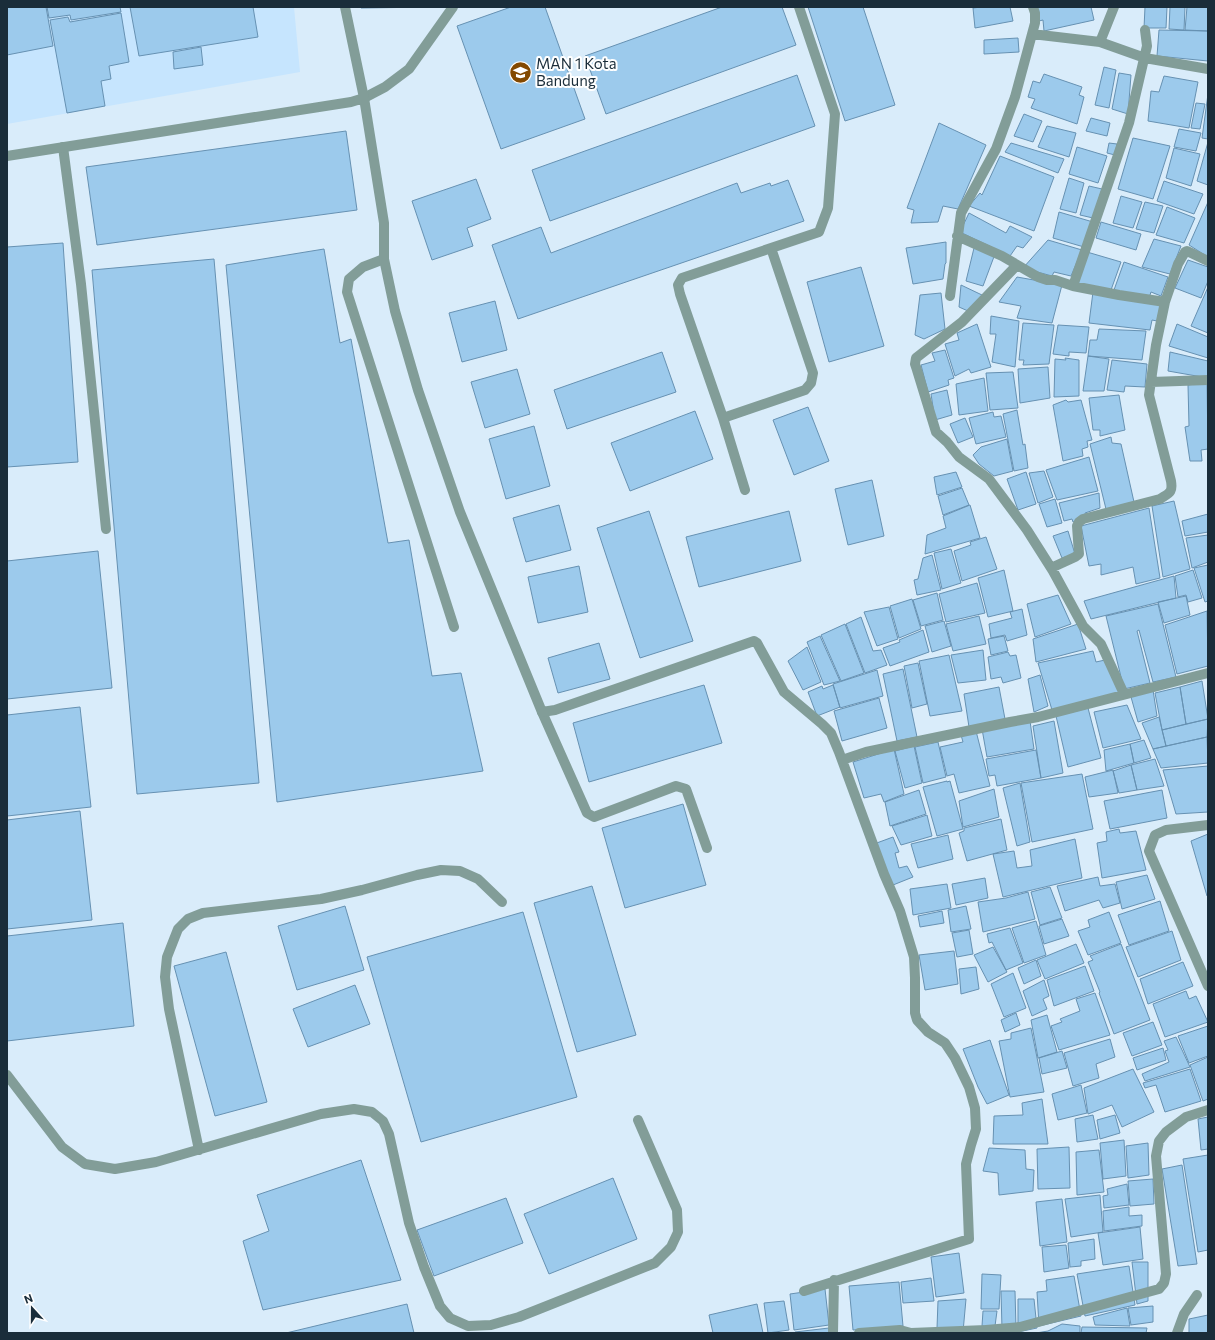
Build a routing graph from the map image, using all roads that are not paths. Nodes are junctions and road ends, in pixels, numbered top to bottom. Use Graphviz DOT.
graph roads {
  1 [pos="345,7"];
  2 [pos="453,7"];
  3 [pos="799,7"];
  4 [pos="1033,7"];
  5 [pos="1114,7"];
  6 [pos="1145,30"];
  7 [pos="1032,34"];
  8 [pos="1100,42"];
  9 [pos="1145,58"];
  10 [pos="1208,69"];
  11 [pos="364,98"];
  12 [pos="63,147"];
  13 [pos="7,156"];
  14 [pos="957,236"];
  15 [pos="771,248"];
  16 [pos="384,259"];
  17 [pos="1208,261"];
  18 [pos="1017,265"];
  19 [pos="1073,286"];
  20 [pos="950,296"];
  21 [pos="1165,302"];
  22 [pos="1208,380"];
  23 [pos="1151,382"];
  24 [pos="723,418"];
  25 [pos="745,490"];
  26 [pos="106,529"];
  27 [pos="1051,568"];
  28 [pos="454,627"];
  29 [pos="1208,673"];
  30 [pos="1124,694"];
  31 [pos="542,712"];
  32 [pos="842,760"];
  33 [pos="1208,825"];
  34 [pos="707,848"];
  35 [pos="502,902"];
  36 [pos="1208,986"];
  37 [pos="7,1075"];
  38 [pos="1208,1110"];
  39 [pos="638,1120"];
  40 [pos="199,1150"];
  41 [pos="834,1280"];
  42 [pos="804,1291"];
  43 [pos="1197,1295"];
  44 [pos="986,1332"];
  45 [pos="833,1333"];
  46 [pos="859,1333"];
  47 [pos="1177,1333"];
  1 -- 11 [label="street"];
  2 -- 11 [label="street"];
  3 -- 15 [label="street"];
  4 -- 7 [label="street"];
  5 -- 8 [label="street"];
  6 -- 9 [label="street"];
  7 -- 8 [label="street"];
  7 -- 14 [label="street"];
  8 -- 9 [label="street"];
  9 -- 10 [label="street"];
  9 -- 19 [label="street"];
  11 -- 12 [label="street"];
  11 -- 16 [label="street"];
  12 -- 13 [label="street"];
  12 -- 26 [label="street"];
  14 -- 18 [label="street"];
  14 -- 20 [label="street"];
  15 -- 24 [label="street"];
  15 -- 24 [label="street"];
  16 -- 28 [label="street"];
  16 -- 31 [label="street"];
  17 -- 21 [label="street"];
  18 -- 19 [label="street"];
  18 -- 27 [label="street"];
  19 -- 21 [label="street"];
  21 -- 23 [label="street"];
  22 -- 23 [label="street"];
  23 -- 27 [label="street"];
  24 -- 25 [label="street"];
  27 -- 30 [label="street"];
  29 -- 30 [label="street"];
  30 -- 32 [label="street"];
  31 -- 32 [label="street"];
  31 -- 34 [label="street"];
  32 -- 41 [label="street"];
  33 -- 36 [label="street"];
  35 -- 40 [label="street"];
  37 -- 40 [label="street"];
  38 -- 44 [label="street"];
  39 -- 40 [label="street"];
  41 -- 42 [label="street"];
  41 -- 45 [label="street"];
  43 -- 47 [label="street"];
  44 -- 46 [label="street"];
}
